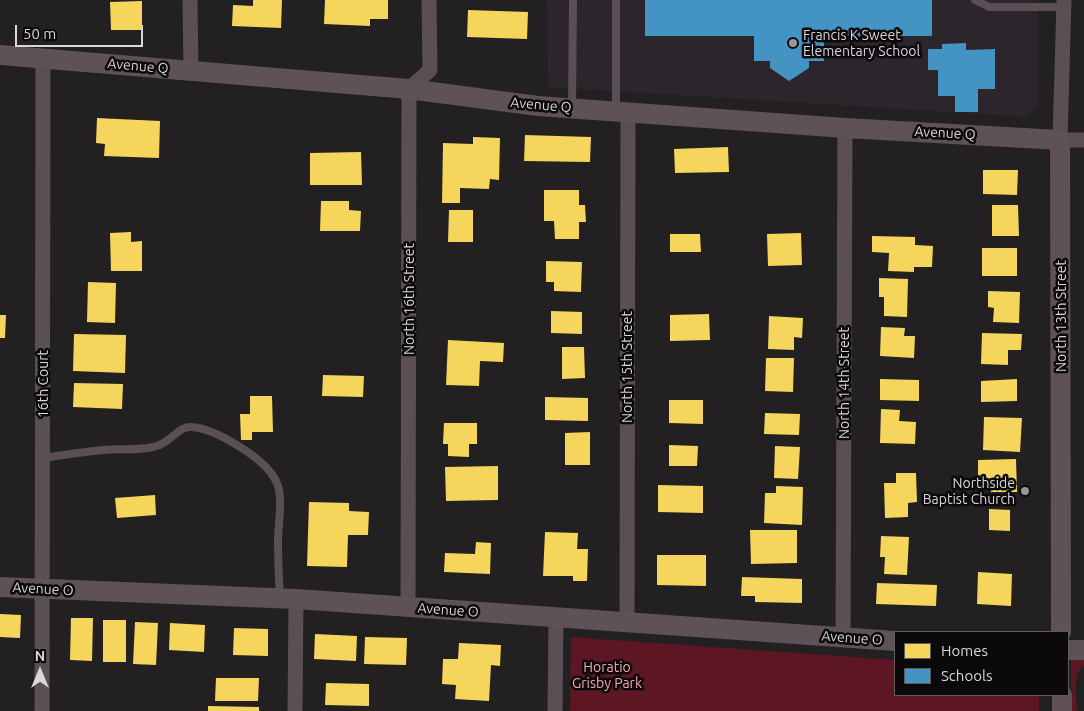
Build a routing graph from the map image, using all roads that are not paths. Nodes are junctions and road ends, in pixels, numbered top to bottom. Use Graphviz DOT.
graph roads {
  1 [pos="190,0"];
  2 [pos="429,0"];
  3 [pos="573,0"];
  4 [pos="616,0"];
  5 [pos="975,0"];
  6 [pos="1064,4"];
  7 [pos="0,54"];
  8 [pos="42,57"];
  9 [pos="191,71"];
  10 [pos="409,89"];
  11 [pos="572,108"];
  12 [pos="622,111"];
  13 [pos="845,128"];
  14 [pos="1060,140"];
  15 [pos="1084,140"];
  16 [pos="42,458"];
  17 [pos="0,587"];
  18 [pos="42,590"];
  19 [pos="288,599"];
  20 [pos="408,607"];
  21 [pos="556,617"];
  22 [pos="627,622"];
  23 [pos="1061,631"];
  24 [pos="844,638"];
  25 [pos="894,641"];
  26 [pos="1069,650"];
  27 [pos="1084,650"];
  28 [pos="1062,696"];
  29 [pos="42,711"];
  30 [pos="295,711"];
  31 [pos="555,711"];
  32 [pos="1062,711"];
  1 -- 9 [label="street"];
  2 -- 10 [label="street"];
  3 -- 11 [label="lane"];
  4 -- 12 [label="lane"];
  5 -- 6 [label="lane"];
  6 -- 14 [label="street, North 13th Street"];
  7 -- 8 [label="street, Avenue Q"];
  8 -- 9 [label="street, Avenue Q"];
  8 -- 16 [label="street, 16th Court"];
  9 -- 10 [label="street, Avenue Q"];
  10 -- 11 [label="street, Avenue Q"];
  10 -- 20 [label="street, North 16th Street"];
  11 -- 12 [label="street, Avenue Q"];
  12 -- 13 [label="street, Avenue Q"];
  12 -- 22 [label="street, North 15th Street"];
  13 -- 14 [label="street, Avenue Q"];
  13 -- 24 [label="street, North 14th Street"];
  14 -- 15 [label="street, Avenue Q"];
  14 -- 23 [label="street, North 13th Street"];
  16 -- 18 [label="street, 16th Court"];
  16 -- 19 [label="lane"];
  17 -- 18 [label="street, Avenue O"];
  18 -- 19 [label="street, Avenue O"];
  18 -- 29 [label="street, 16th Court"];
  19 -- 20 [label="street, Avenue O"];
  19 -- 30 [label="street"];
  20 -- 21 [label="street, Avenue O"];
  21 -- 22 [label="street, Avenue O"];
  21 -- 31 [label="street"];
  22 -- 24 [label="street, Avenue O"];
  24 -- 25 [label="street, Avenue O"];
  26 -- 27 [label="street"];
  28 -- 32 [label="street"];
}
